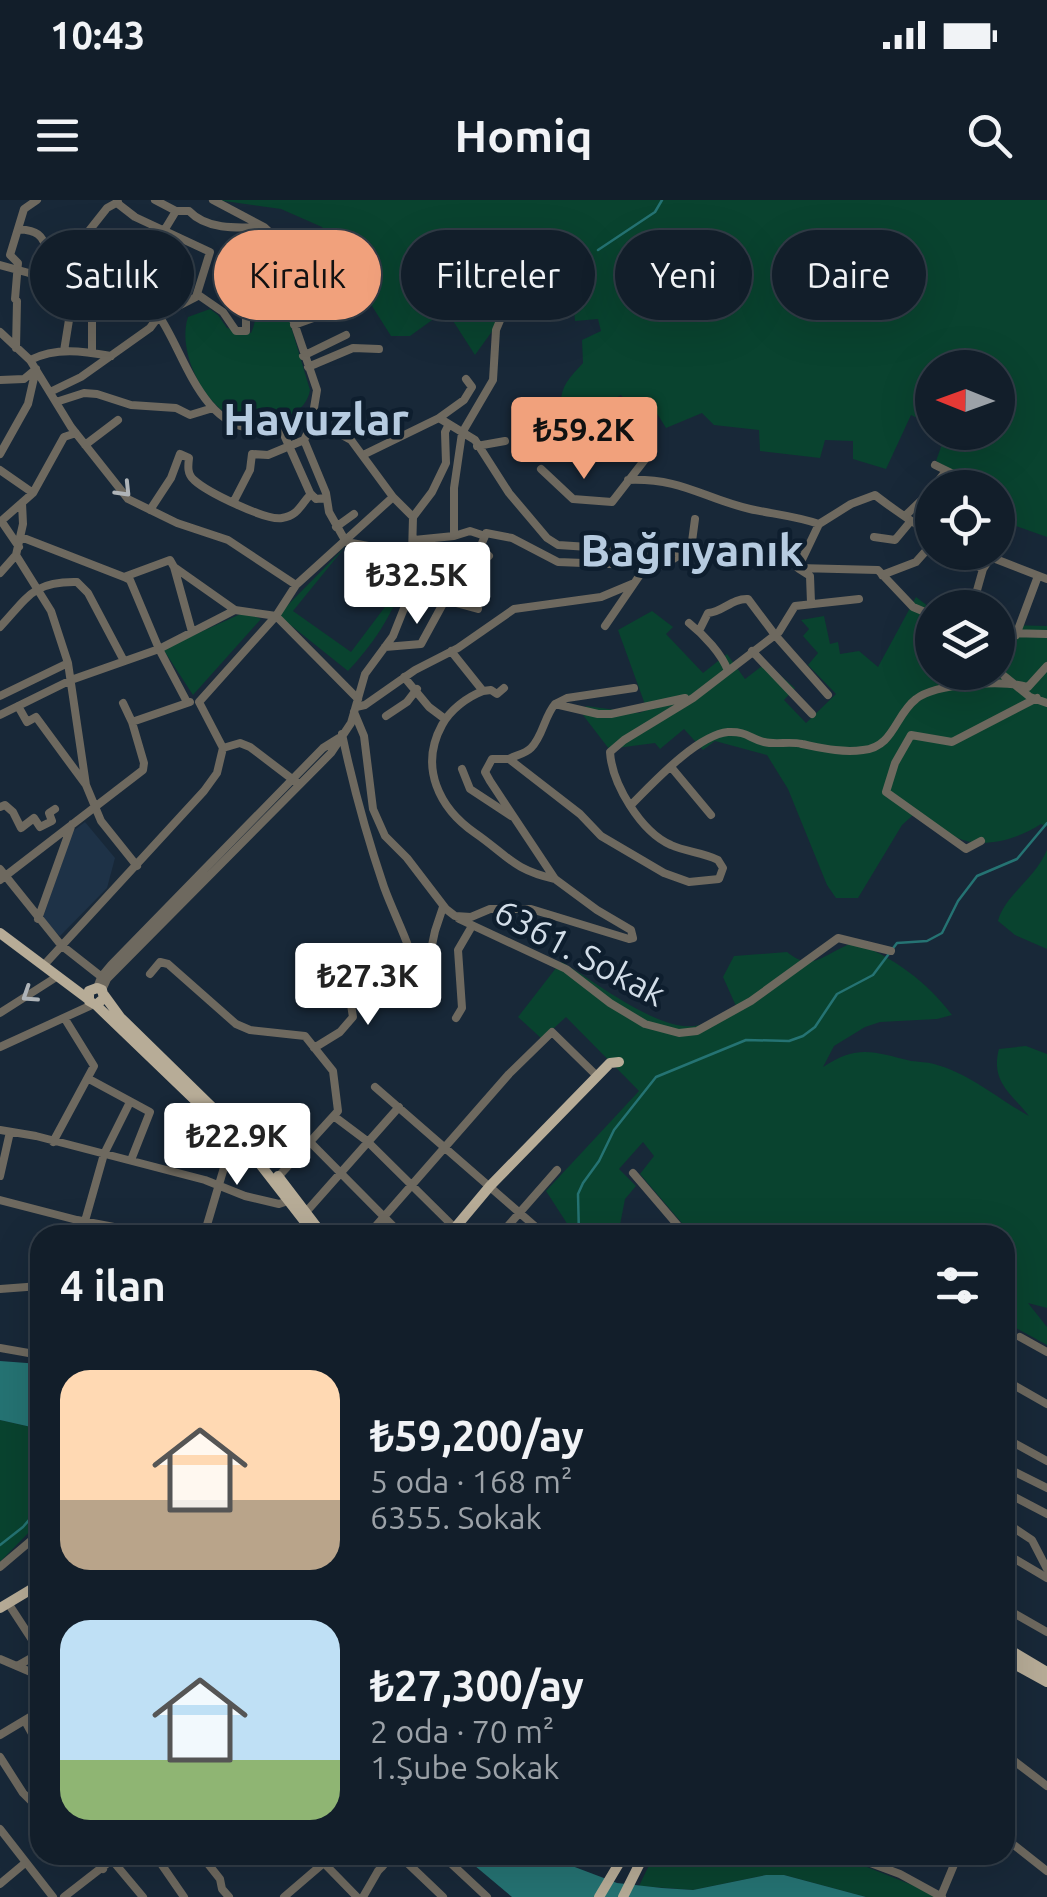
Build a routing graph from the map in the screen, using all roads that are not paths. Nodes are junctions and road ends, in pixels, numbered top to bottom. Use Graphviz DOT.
graph roads {
  1 [pos="37,200"];
  2 [pos="156,200"];
  3 [pos="213,200"];
  4 [pos="119,202"];
  5 [pos="176,210"];
  6 [pos="264,227"];
  7 [pos="19,229"];
  8 [pos="30,230"];
  9 [pos="90,230"];
  10 [pos="165,230"];
  11 [pos="267,230"];
  12 [pos="194,244"];
  13 [pos="0,265"];
  14 [pos="16,268"];
  15 [pos="30,273"];
  16 [pos="198,294"];
  17 [pos="194,296"];
  18 [pos="67,320"];
  19 [pos="92,320"];
  20 [pos="155,320"];
  21 [pos="162,320"];
  22 [pos="293,320"];
  23 [pos="308,320"];
  24 [pos="500,320"];
  25 [pos="294,325"];
  26 [pos="0,332"];
  27 [pos="346,335"];
  28 [pos="16,348"];
  29 [pos="379,348"];
  30 [pos="64,352"];
  31 [pos="92,353"];
  32 [pos="111,356"];
  33 [pos="303,356"];
  34 [pos="30,360"];
  35 [pos="308,367"];
  36 [pos="36,369"];
  37 [pos="466,379"];
  38 [pos="0,380"];
  39 [pos="50,392"];
  40 [pos="56,402"];
  41 [pos="214,408"];
  42 [pos="312,418"];
  43 [pos="438,418"];
  44 [pos="118,420"];
  45 [pos="449,424"];
  46 [pos="283,426"];
  47 [pos="76,433"];
  48 [pos="462,433"];
  49 [pos="304,440"];
  50 [pos="504,442"];
  51 [pos="85,444"];
  52 [pos="289,446"];
  53 [pos="477,446"];
  54 [pos="650,453"];
  55 [pos="0,454"];
  56 [pos="363,455"];
  57 [pos="935,465"];
  58 [pos="542,469"];
  59 [pos="0,470"];
  60 [pos="944,470"];
  61 [pos="628,480"];
  62 [pos="33,493"];
  63 [pos="311,494"];
  64 [pos="393,496"];
  65 [pos="326,498"];
  66 [pos="234,502"];
  67 [pos="22,503"];
  68 [pos="915,509"];
  69 [pos="150,510"];
  70 [pos="354,514"];
  71 [pos="414,517"];
  72 [pos="907,519"];
  73 [pos="480,520"];
  74 [pos="695,520"];
  75 [pos="1,522"];
  76 [pos="819,524"];
  77 [pos="915,524"];
  78 [pos="336,528"];
  79 [pos="472,532"];
  80 [pos="454,536"];
  81 [pos="484,536"];
  82 [pos="874,538"];
  83 [pos="414,540"];
  84 [pos="346,542"];
  85 [pos="18,546"];
  86 [pos="691,549"];
  87 [pos="807,549"];
  88 [pos="681,553"];
  89 [pos="413,554"];
  90 [pos="489,556"];
  91 [pos="915,562"];
  92 [pos="1015,565"];
  93 [pos="174,567"];
  94 [pos="798,568"];
  95 [pos="412,570"];
  96 [pos="644,570"];
  97 [pos="983,570"];
  98 [pos="0,573"];
  99 [pos="882,574"];
  100 [pos="124,577"];
  101 [pos="1043,578"];
  102 [pos="465,582"];
  103 [pos="632,584"];
  104 [pos="37,586"];
  105 [pos="296,586"];
  106 [pos="977,590"];
  107 [pos="858,600"];
  108 [pos="811,603"];
  109 [pos="915,608"];
  110 [pos="478,609"];
  111 [pos="235,610"];
  112 [pos="276,616"];
  113 [pos="689,623"];
  114 [pos="605,626"];
  115 [pos="0,628"];
  116 [pos="699,631"];
  117 [pos="192,632"];
  118 [pos="1047,634"];
  119 [pos="775,635"];
  120 [pos="1016,635"];
  121 [pos="385,647"];
  122 [pos="159,649"];
  123 [pos="450,651"];
  124 [pos="752,651"];
  125 [pos="124,661"];
  126 [pos="68,663"];
  127 [pos="1047,666"];
  128 [pos="728,671"];
  129 [pos="404,677"];
  130 [pos="70,680"];
  131 [pos="1016,684"];
  132 [pos="504,688"];
  133 [pos="634,688"];
  134 [pos="417,689"];
  135 [pos="703,690"];
  136 [pos="483,691"];
  137 [pos="828,695"];
  138 [pos="0,696"];
  139 [pos="1037,698"];
  140 [pos="187,702"];
  141 [pos="200,702"];
  142 [pos="1047,703"];
  143 [pos="122,704"];
  144 [pos="555,704"];
  145 [pos="18,706"];
  146 [pos="356,706"];
  147 [pos="812,714"];
  148 [pos="0,715"];
  149 [pos="386,716"];
  150 [pos="446,719"];
  151 [pos="132,722"];
  152 [pos="341,736"];
  153 [pos="223,748"];
  154 [pos="508,759"];
  155 [pos="671,767"];
  156 [pos="462,770"];
  157 [pos="297,782"];
  158 [pos="86,785"];
  159 [pos="631,805"];
  160 [pos="0,807"];
  161 [pos="96,808"];
  162 [pos="55,810"];
  163 [pos="711,816"];
  164 [pos="519,821"];
  165 [pos="72,822"];
  166 [pos="980,841"];
  167 [pos="137,866"];
  168 [pos="2,875"];
  169 [pos="555,879"];
  170 [pos="444,906"];
  171 [pos="455,916"];
  172 [pos="38,918"];
  173 [pos="472,926"];
  174 [pos="0,933"];
  175 [pos="62,946"];
  176 [pos="891,951"];
  177 [pos="44,965"];
  178 [pos="150,974"];
  179 [pos="346,974"];
  180 [pos="58,976"];
  181 [pos="98,992"];
  182 [pos="0,1013"];
  183 [pos="456,1018"];
  184 [pos="65,1019"];
  185 [pos="314,1048"];
  186 [pos="1,1050"];
  187 [pos="619,1062"];
  188 [pos="598,1076"];
  189 [pos="89,1078"];
  190 [pos="375,1087"];
  191 [pos="130,1102"];
  192 [pos="399,1106"];
  193 [pos="335,1117"];
  194 [pos="5,1131"];
  195 [pos="234,1134"];
  196 [pos="53,1142"];
  197 [pos="310,1142"];
  198 [pos="367,1142"];
  199 [pos="445,1148"];
  200 [pos="104,1154"];
  201 [pos="131,1160"];
  202 [pos="556,1170"];
  203 [pos="340,1172"];
  204 [pos="633,1174"];
  205 [pos="0,1176"];
  206 [pos="278,1177"];
  207 [pos="218,1185"];
  208 [pos="410,1185"];
  209 [pos="490,1186"];
  210 [pos="292,1199"];
  211 [pos="0,1200"];
  212 [pos="306,1212"];
  213 [pos="518,1212"];
  214 [pos="383,1218"];
  215 [pos="81,1221"];
  216 [pos="79,1225"];
  217 [pos="102,1225"];
  218 [pos="207,1225"];
  219 [pos="309,1225"];
  220 [pos="315,1225"];
  221 [pos="377,1225"];
  222 [pos="391,1225"];
  223 [pos="448,1225"];
  224 [pos="461,1225"];
  225 [pos="508,1225"];
  226 [pos="533,1225"];
  227 [pos="677,1225"];
  228 [pos="30,1287"];
  229 [pos="0,1289"];
  230 [pos="1020,1336"];
  231 [pos="0,1348"];
  232 [pos="1047,1352"];
  233 [pos="30,1353"];
  234 [pos="1015,1386"];
  235 [pos="1047,1404"];
  236 [pos="1015,1443"];
  237 [pos="1047,1461"];
  238 [pos="1015,1472"];
  239 [pos="1047,1488"];
  240 [pos="1015,1497"];
  241 [pos="1047,1514"];
  242 [pos="1015,1529"];
  243 [pos="30,1542"];
  244 [pos="1015,1558"];
  245 [pos="0,1567"];
  246 [pos="1047,1568"];
  247 [pos="1047,1578"];
  248 [pos="30,1590"];
  249 [pos="4,1606"];
  250 [pos="1015,1614"];
  251 [pos="1047,1632"];
  252 [pos="30,1639"];
  253 [pos="1015,1654"];
  254 [pos="30,1658"];
  255 [pos="0,1659"];
  256 [pos="17,1666"];
  257 [pos="1015,1667"];
  258 [pos="30,1672"];
  259 [pos="1047,1672"];
  260 [pos="1047,1682"];
  261 [pos="30,1718"];
  262 [pos="25,1722"];
  263 [pos="30,1731"];
  264 [pos="0,1735"];
  265 [pos="0,1757"];
  266 [pos="1015,1762"];
  267 [pos="1047,1786"];
  268 [pos="30,1800"];
  269 [pos="0,1829"];
  270 [pos="1015,1846"];
  271 [pos="25,1863"];
  272 [pos="100,1865"];
  273 [pos="107,1865"];
  274 [pos="120,1865"];
  275 [pos="162,1865"];
  276 [pos="209,1865"];
  277 [pos="322,1865"];
  278 [pos="326,1865"];
  279 [pos="384,1865"];
  280 [pos="407,1865"];
  281 [pos="453,1865"];
  282 [pos="618,1865"];
  283 [pos="640,1865"];
  284 [pos="875,1865"];
  285 [pos="952,1865"];
  286 [pos="382,1867"];
  287 [pos="103,1869"];
  288 [pos="1047,1871"];
  289 [pos="0,1884"];
  290 [pos="222,1889"];
  291 [pos="53,1897"];
  292 [pos="64,1897"];
  293 [pos="143,1897"];
  294 [pos="184,1897"];
  295 [pos="212,1897"];
  296 [pos="229,1897"];
  297 [pos="284,1897"];
  298 [pos="360,1897"];
  299 [pos="443,1897"];
  300 [pos="487,1897"];
  301 [pos="598,1897"];
  302 [pos="622,1897"];
  303 [pos="942,1897"];
  1 -- 7 [label="street"];
  2 -- 5 [label="street"];
  3 -- 6 [label="street"];
  4 -- 9 [label="street"];
  4 -- 10 [label="street"];
  5 -- 6 [label="street"];
  5 -- 10 [label="street"];
  6 -- 11 [label="street"];
  6 -- 16 [label="street"];
  7 -- 8 [label="street"];
  7 -- 14 [label="street"];
  12 -- 16 [label="street"];
  13 -- 14 [label="street"];
  14 -- 15 [label="street"];
  14 -- 28 [label="street"];
  16 -- 17 [label="street"];
  18 -- 30 [label="street"];
  19 -- 31 [label="street"];
  20 -- 32 [label="street"];
  21 -- 41 [label="street"];
  22 -- 25 [label="street"];
  23 -- 25 [label="street"];
  24 -- 48 [label="street"];
  25 -- 33 [label="street"];
  26 -- 28 [label="street"];
  27 -- 33 [label="street"];
  28 -- 34 [label="street"];
  29 -- 35 [label="street"];
  30 -- 31 [label="street"];
  30 -- 34 [label="street"];
  31 -- 32 [label="street"];
  32 -- 39 [label="street"];
  33 -- 35 [label="street"];
  34 -- 36 [label="street"];
  35 -- 42 [label="street"];
  36 -- 38 [label="street"];
  36 -- 39 [label="street"];
  36 -- 55 [label="street"];
  37 -- 43 [label="street"];
  39 -- 40 [label="street"];
  40 -- 41 [label="street"];
  40 -- 47 [label="street"];
  41 -- 46 [label="street"];
  42 -- 46 [label="street"];
  42 -- 49 [label="street"];
  42 -- 56 [label="street"];
  43 -- 45 [label="street"];
  43 -- 56 [label="street"];
  44 -- 51 [label="street"];
  45 -- 48 [label="street"];
  45 -- 71 [label="street"];
  46 -- 52 [label="street"];
  47 -- 51 [label="street"];
  47 -- 62 [label="street"];
  48 -- 53 [label="street"];
  48 -- 80 [label="street"];
  49 -- 52 [label="street"];
  49 -- 65 [label="street"];
  50 -- 53 [label="street"];
  51 -- 69 [label="street, one-way"];
  52 -- 63 [label="street"];
  52 -- 66 [label="street"];
  53 -- 88 [label="street"];
  54 -- 61 [label="street"];
  56 -- 64 [label="street"];
  57 -- 60 [label="street"];
  58 -- 61 [label="street"];
  59 -- 62 [label="street"];
  61 -- 76 [label="street"];
  62 -- 67 [label="street"];
  63 -- 65 [label="street"];
  63 -- 66 [label="street"];
  64 -- 71 [label="street"];
  64 -- 84 [label="street"];
  65 -- 78 [label="street"];
  66 -- 69 [label="street"];
  67 -- 75 [label="street"];
  67 -- 85 [label="street"];
  68 -- 72 [label="street"];
  69 -- 105 [label="street"];
  70 -- 78 [label="street"];
  71 -- 83 [label="street"];
  72 -- 76 [label="street"];
  72 -- 77 [label="street"];
  72 -- 82 [label="street"];
  73 -- 79 [label="street"];
  74 -- 86 [label="street"];
  75 -- 85 [label="street"];
  76 -- 87 [label="street"];
  78 -- 84 [label="street"];
  79 -- 80 [label="street"];
  79 -- 81 [label="street"];
  80 -- 83 [label="street"];
  81 -- 90 [label="street"];
  81 -- 96 [label="street"];
  83 -- 89 [label="street"];
  84 -- 89 [label="street"];
  84 -- 105 [label="street"];
  85 -- 98 [label="street"];
  85 -- 100 [label="street"];
  85 -- 104 [label="street"];
  86 -- 87 [label="street"];
  86 -- 88 [label="street"];
  87 -- 94 [label="street"];
  88 -- 96 [label="street"];
  89 -- 95 [label="street"];
  91 -- 99 [label="street"];
  92 -- 101 [label="street"];
  93 -- 100 [label="street"];
  93 -- 111 [label="street"];
  93 -- 117 [label="street"];
  94 -- 99 [label="street"];
  94 -- 108 [label="street"];
  95 -- 102 [label="street"];
  95 -- 121 [label="street"];
  96 -- 103 [label="street"];
  97 -- 106 [label="street"];
  99 -- 109 [label="street"];
  100 -- 122 [label="street"];
  101 -- 120 [label="street"];
  103 -- 114 [label="street"];
  103 -- 123 [label="street"];
  104 -- 115 [label="street"];
  104 -- 125 [label="street"];
  104 -- 126 [label="street"];
  105 -- 112 [label="street"];
  107 -- 108 [label="street"];
  108 -- 119 [label="street"];
  110 -- 121 [label="street"];
  111 -- 112 [label="street"];
  111 -- 117 [label="street"];
  112 -- 141 [label="street"];
  112 -- 146 [label="street"];
  113 -- 116 [label="street"];
  116 -- 119 [label="street"];
  116 -- 128 [label="street"];
  117 -- 122 [label="street"];
  118 -- 120 [label="street"];
  119 -- 124 [label="street"];
  119 -- 137 [label="street"];
  121 -- 146 [label="street"];
  122 -- 125 [label="street"];
  122 -- 140 [label="street"];
  123 -- 129 [label="street"];
  123 -- 136 [label="street"];
  124 -- 128 [label="street"];
  124 -- 147 [label="street"];
  125 -- 130 [label="street"];
  126 -- 130 [label="street"];
  126 -- 138 [label="street"];
  127 -- 131 [label="street"];
  128 -- 135 [label="street"];
  129 -- 134 [label="street"];
  129 -- 146 [label="street"];
  130 -- 145 [label="street"];
  130 -- 158 [label="street"];
  131 -- 139 [label="street"];
  131 -- 155 [label="street"];
  132 -- 136 [label="street"];
  133 -- 144 [label="street"];
  134 -- 149 [label="street"];
  134 -- 150 [label="street"];
  135 -- 144 [label="street"];
  135 -- 159 [label="street"];
  136 -- 150 [label="street"];
  139 -- 142 [label="street"];
  139 -- 166 [label="street"];
  140 -- 141 [label="street"];
  140 -- 151 [label="street"];
  141 -- 153 [label="street"];
  143 -- 151 [label="street"];
  144 -- 154 [label="street"];
  145 -- 148 [label="street"];
  145 -- 158 [label="street"];
  146 -- 152 [label="street"];
  146 -- 170 [label="street, 6361. Sokak"];
  150 -- 169 [label="street"];
  151 -- 161 [label="street"];
  152 -- 157 [label="street"];
  152 -- 170 [label="street"];
  153 -- 157 [label="street"];
  153 -- 167 [label="street"];
  154 -- 159 [label="street"];
  154 -- 164 [label="street"];
  155 -- 159 [label="street"];
  155 -- 163 [label="street"];
  156 -- 164 [label="street"];
  157 -- 181 [label="street"];
  158 -- 161 [label="street"];
  160 -- 162 [label="street"];
  161 -- 165 [label="street"];
  161 -- 167 [label="street"];
  164 -- 169 [label="street"];
  165 -- 168 [label="street"];
  165 -- 172 [label="street"];
  167 -- 175 [label="street"];
  168 -- 172 [label="street"];
  169 -- 171 [label="street"];
  170 -- 171 [label="street, 6361. Sokak"];
  171 -- 173 [label="street, 6361. Sokak"];
  172 -- 175 [label="street"];
  173 -- 176 [label="street, 6361. Sokak"];
  173 -- 183 [label="street"];
  174 -- 177 [label="main road"];
  175 -- 177 [label="street"];
  175 -- 181 [label="street"];
  177 -- 180 [label="main road"];
  178 -- 185 [label="street"];
  179 -- 185 [label="street"];
  180 -- 181 [label="main road"];
  180 -- 182 [label="street, one-way"];
  181 -- 184 [label="street"];
  181 -- 195 [label="main road"];
  184 -- 186 [label="street"];
  184 -- 189 [label="street"];
  185 -- 193 [label="street"];
  187 -- 188 [label="main road"];
  188 -- 199 [label="street"];
  188 -- 209 [label="main road"];
  189 -- 191 [label="street"];
  189 -- 196 [label="street"];
  190 -- 192 [label="street"];
  191 -- 200 [label="street"];
  191 -- 201 [label="street"];
  192 -- 198 [label="street"];
  192 -- 199 [label="street"];
  193 -- 197 [label="street"];
  193 -- 198 [label="street"];
  194 -- 196 [label="street"];
  194 -- 205 [label="street"];
  195 -- 206 [label="main road"];
  195 -- 207 [label="street"];
  195 -- 210 [label="main road"];
  196 -- 200 [label="street"];
  197 -- 203 [label="street"];
  197 -- 206 [label="street"];
  198 -- 203 [label="street"];
  198 -- 208 [label="street"];
  199 -- 208 [label="street"];
  199 -- 209 [label="street"];
  200 -- 201 [label="street"];
  200 -- 215 [label="street"];
  201 -- 207 [label="street"];
  202 -- 213 [label="street"];
  203 -- 212 [label="street"];
  203 -- 214 [label="street"];
  204 -- 227 [label="street"];
  206 -- 210 [label="main road"];
  207 -- 210 [label="street"];
  207 -- 218 [label="street"];
  208 -- 214 [label="street"];
  208 -- 223 [label="street"];
  209 -- 213 [label="street"];
  209 -- 224 [label="main road"];
  210 -- 212 [label="main road"];
  210 -- 219 [label="main road"];
  211 -- 215 [label="street"];
  212 -- 220 [label="main road"];
  213 -- 225 [label="street"];
  213 -- 226 [label="street"];
  214 -- 221 [label="street"];
  214 -- 222 [label="street"];
  215 -- 216 [label="street"];
  215 -- 217 [label="street"];
  228 -- 229 [label="street"];
  230 -- 232 [label="street"];
  231 -- 233 [label="street"];
  234 -- 235 [label="street"];
  236 -- 237 [label="street"];
  238 -- 239 [label="street"];
  240 -- 241 [label="street"];
  242 -- 246 [label="street"];
  243 -- 245 [label="street"];
  244 -- 247 [label="street"];
  248 -- 249 [label="main road"];
  249 -- 252 [label="street"];
  250 -- 251 [label="street"];
  253 -- 259 [label="main road"];
  254 -- 256 [label="street"];
  255 -- 256 [label="street"];
  256 -- 258 [label="street"];
  257 -- 260 [label="main road"];
  261 -- 262 [label="street"];
  262 -- 263 [label="street"];
  262 -- 264 [label="street"];
  265 -- 268 [label="street"];
  266 -- 267 [label="street"];
  269 -- 271 [label="street"];
  270 -- 288 [label="street"];
  271 -- 289 [label="street"];
  271 -- 291 [label="street"];
  272 -- 287 [label="street"];
  273 -- 287 [label="street"];
  274 -- 293 [label="street"];
  275 -- 294 [label="street"];
  276 -- 290 [label="street"];
  277 -- 297 [label="street"];
  278 -- 298 [label="street"];
  279 -- 286 [label="street"];
  280 -- 299 [label="street"];
  281 -- 300 [label="street"];
  282 -- 301 [label="main road"];
  283 -- 302 [label="main road"];
  284 -- 303 [label="street"];
  285 -- 303 [label="street"];
  286 -- 298 [label="street"];
  287 -- 292 [label="street"];
  290 -- 295 [label="street"];
  290 -- 296 [label="street"];
}
